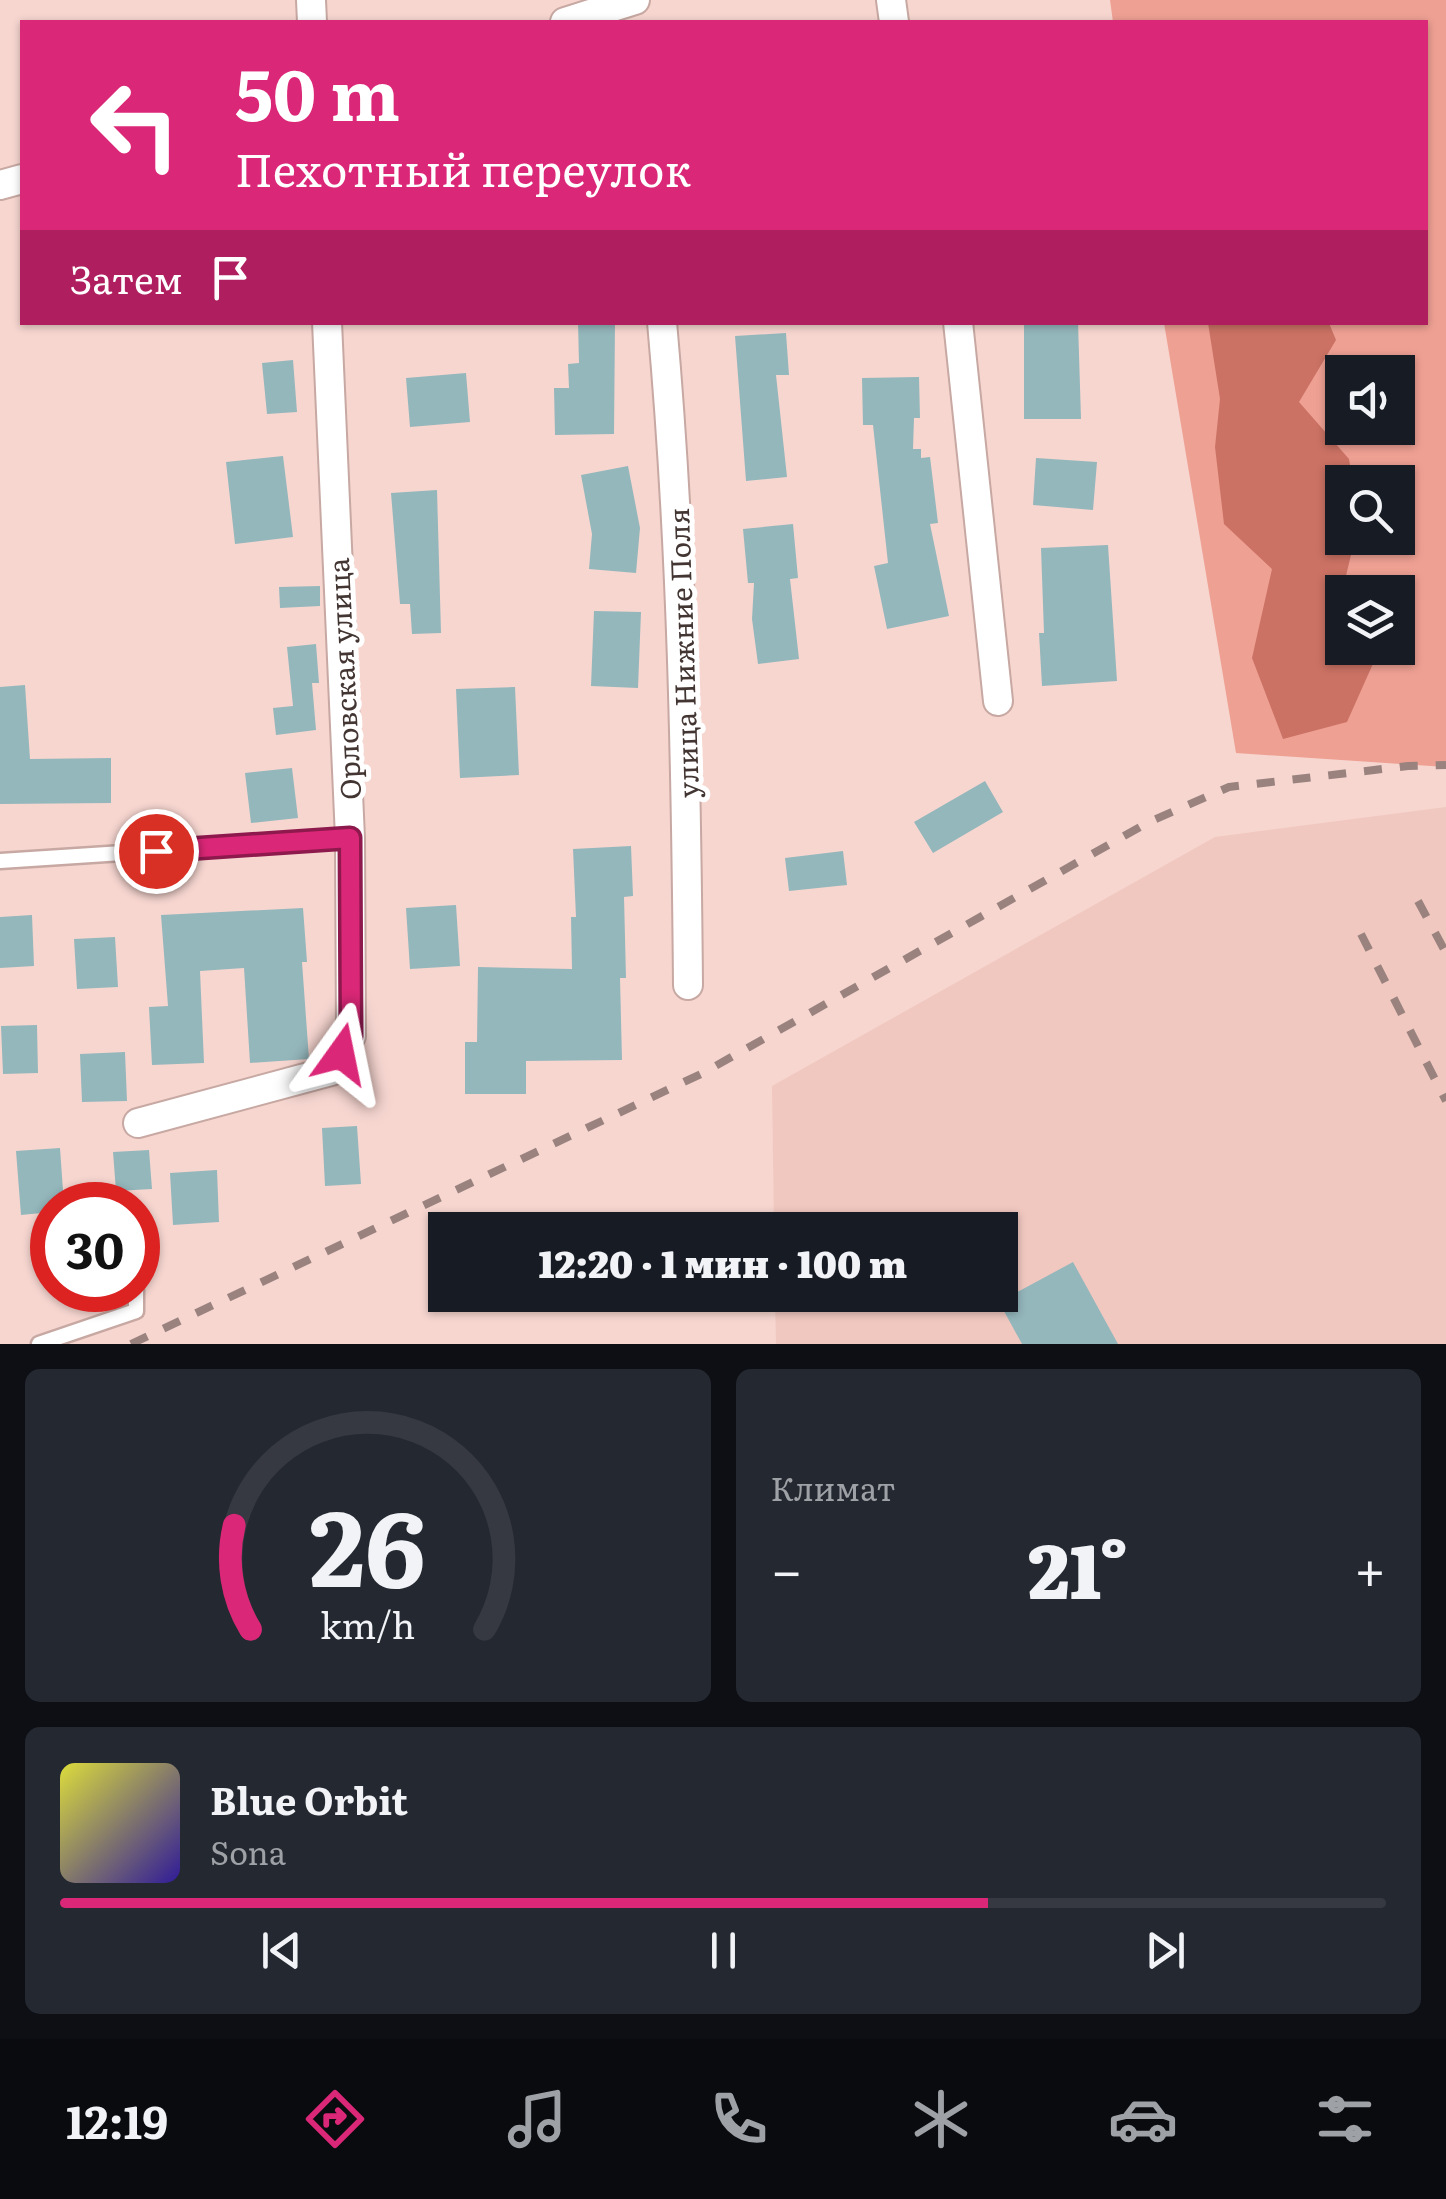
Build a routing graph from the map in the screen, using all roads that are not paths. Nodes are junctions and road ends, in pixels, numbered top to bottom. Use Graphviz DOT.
graph roads {
  1 [pos="635,0"];
  2 [pos="571,20"];
  3 [pos="326,325"];
  4 [pos="662,325"];
  5 [pos="958,325"];
  6 [pos="998,700"];
  7 [pos="350,838"];
  8 [pos="0,861"];
  9 [pos="688,985"];
  10 [pos="138,1124"];
  11 [pos="133,1312"];
  12 [pos="39,1344"];
  1 -- 2 [label="street"];
  3 -- 7 [label="street, Орловская улица"];
  4 -- 9 [label="street, улица Нижние Поля"];
  5 -- 6 [label="street"];
  7 -- 8 [label="lane"];
  7 -- 10 [label="street, Орловская улица"];
  11 -- 12 [label="lane"];
}
